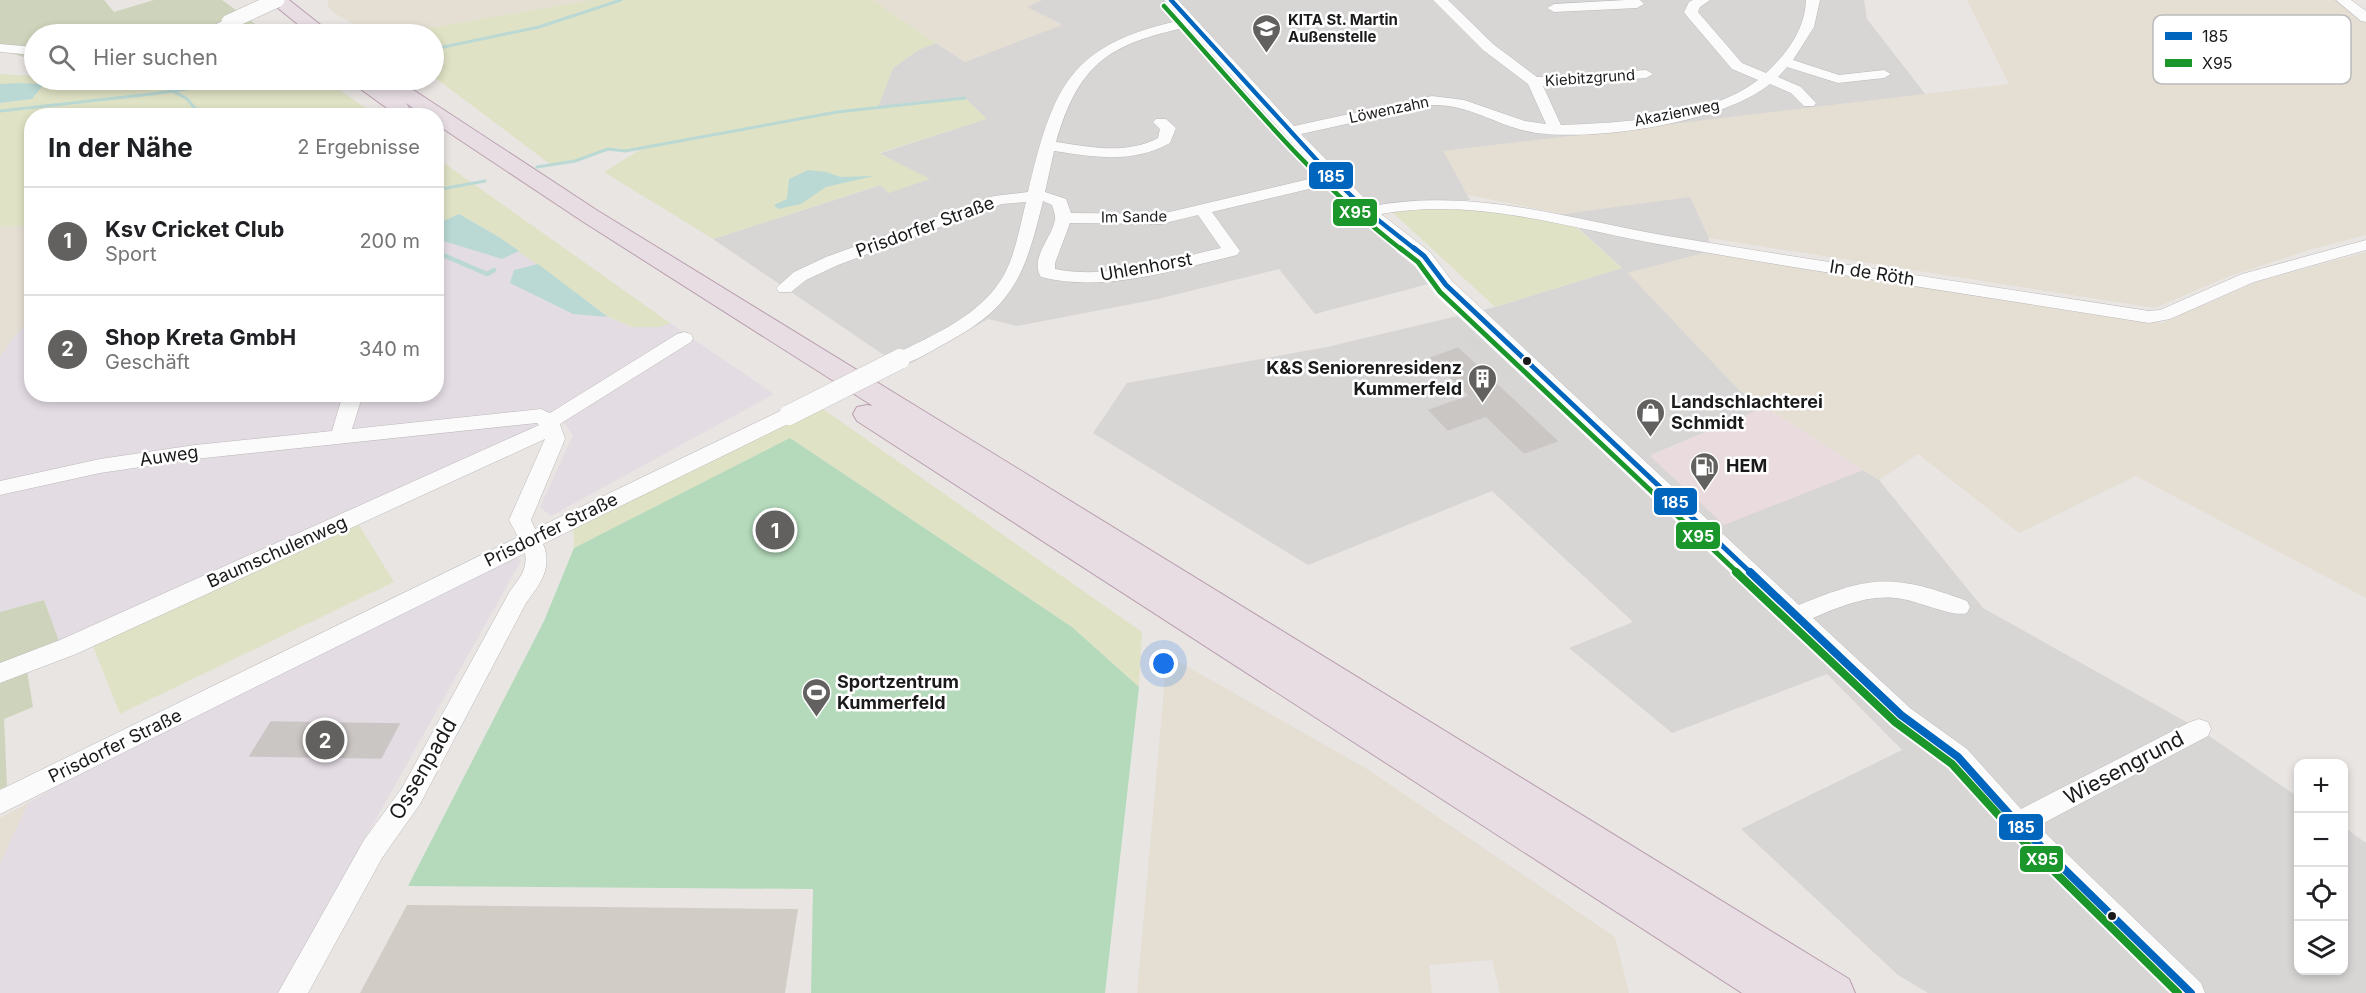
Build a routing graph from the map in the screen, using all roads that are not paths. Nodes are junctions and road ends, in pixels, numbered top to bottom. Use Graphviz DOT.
graph roads {
  1 [pos="253,0"];
  2 [pos="277,0"];
  3 [pos="1171,0"];
  4 [pos="1440,0"];
  5 [pos="1634,0"];
  6 [pos="1703,0"];
  7 [pos="1813,0"];
  8 [pos="2343,0"];
  9 [pos="1554,8"];
  10 [pos="2366,18"];
  11 [pos="1191,22"];
  12 [pos="224,24"];
  13 [pos="284,24"];
  14 [pos="309,24"];
  15 [pos="0,48"];
  16 [pos="24,50"];
  17 [pos="1785,62"];
  18 [pos="1646,74"];
  19 [pos="1884,74"];
  20 [pos="1767,79"];
  21 [pos="1534,82"];
  22 [pos="372,90"];
  23 [pos="400,90"];
  24 [pos="1809,103"];
  25 [pos="398,108"];
  26 [pos="427,108"];
  27 [pos="444,119"];
  28 [pos="1161,122"];
  29 [pos="1556,129"];
  30 [pos="1290,132"];
  31 [pos="444,139"];
  32 [pos="1048,146"];
  33 [pos="1333,178"];
  34 [pos="1231,184"];
  35 [pos="1036,196"];
  36 [pos="1241,198"];
  37 [pos="1203,210"];
  38 [pos="1368,212"];
  39 [pos="1064,218"];
  40 [pos="2366,245"];
  41 [pos="785,288"];
  42 [pos="684,338"];
  43 [pos="351,402"];
  44 [pos="551,424"];
  45 [pos="340,436"];
  46 [pos="0,488"];
  47 [pos="530,541"];
  48 [pos="1959,607"];
  49 [pos="1795,615"];
  50 [pos="0,673"];
  51 [pos="2199,729"];
  52 [pos="0,802"];
  53 [pos="2018,824"];
  54 [pos="292,993"];
  55 [pos="1779,993"];
  56 [pos="1834,993"];
  57 [pos="2191,993"];
  1 -- 13 [label="highway"];
  2 -- 12 [label="street, bridge"];
  2 -- 14 [label="highway"];
  3 -- 11 [label="street"];
  4 -- 21 [label="street"];
  5 -- 9 [label="street"];
  6 -- 20 [label="street"];
  7 -- 17 [label="street, Akazienweg"];
  8 -- 10 [label="street"];
  11 -- 30 [label="street"];
  11 -- 32 [label="street, Prisdorfer Straße"];
  15 -- 16 [label="street"];
  17 -- 19 [label="street"];
  17 -- 20 [label="street, Akazienweg"];
  18 -- 21 [label="street, Kiebitzgrund"];
  20 -- 24 [label="street"];
  20 -- 29 [label="street, Akazienweg"];
  21 -- 29 [label="street"];
  22 -- 25 [label="highway"];
  23 -- 26 [label="highway"];
  27 -- 56 [label="highway"];
  28 -- 32 [label="street"];
  29 -- 30 [label="street, Löwenzahn"];
  30 -- 33 [label="street"];
  31 -- 55 [label="highway"];
  32 -- 35 [label="street, Prisdorfer Straße"];
  33 -- 36 [label="street, Im Sande"];
  33 -- 38 [label="street"];
  34 -- 36 [label="street"];
  35 -- 39 [label="street"];
  35 -- 41 [label="street, Prisdorfer Straße"];
  35 -- 47 [label="street, Prisdorfer Straße, bridge"];
  36 -- 37 [label="street, Im Sande"];
  37 -- 39 [label="street, Im Sande"];
  37 -- 39 [label="street, Uhlenhorst"];
  38 -- 40 [label="street, In de Röth"];
  38 -- 49 [label="street"];
  42 -- 44 [label="street, Baumschulenweg"];
  43 -- 45 [label="street"];
  44 -- 45 [label="street, Auweg"];
  44 -- 47 [label="street"];
  44 -- 50 [label="street, Baumschulenweg"];
  45 -- 46 [label="street, Auweg"];
  47 -- 52 [label="street, Prisdorfer Straße"];
  47 -- 54 [label="street, Ossenpadd"];
  48 -- 49 [label="street"];
  49 -- 53 [label="street"];
  51 -- 53 [label="street, Wiesengrund"];
  53 -- 57 [label="street"];
}
